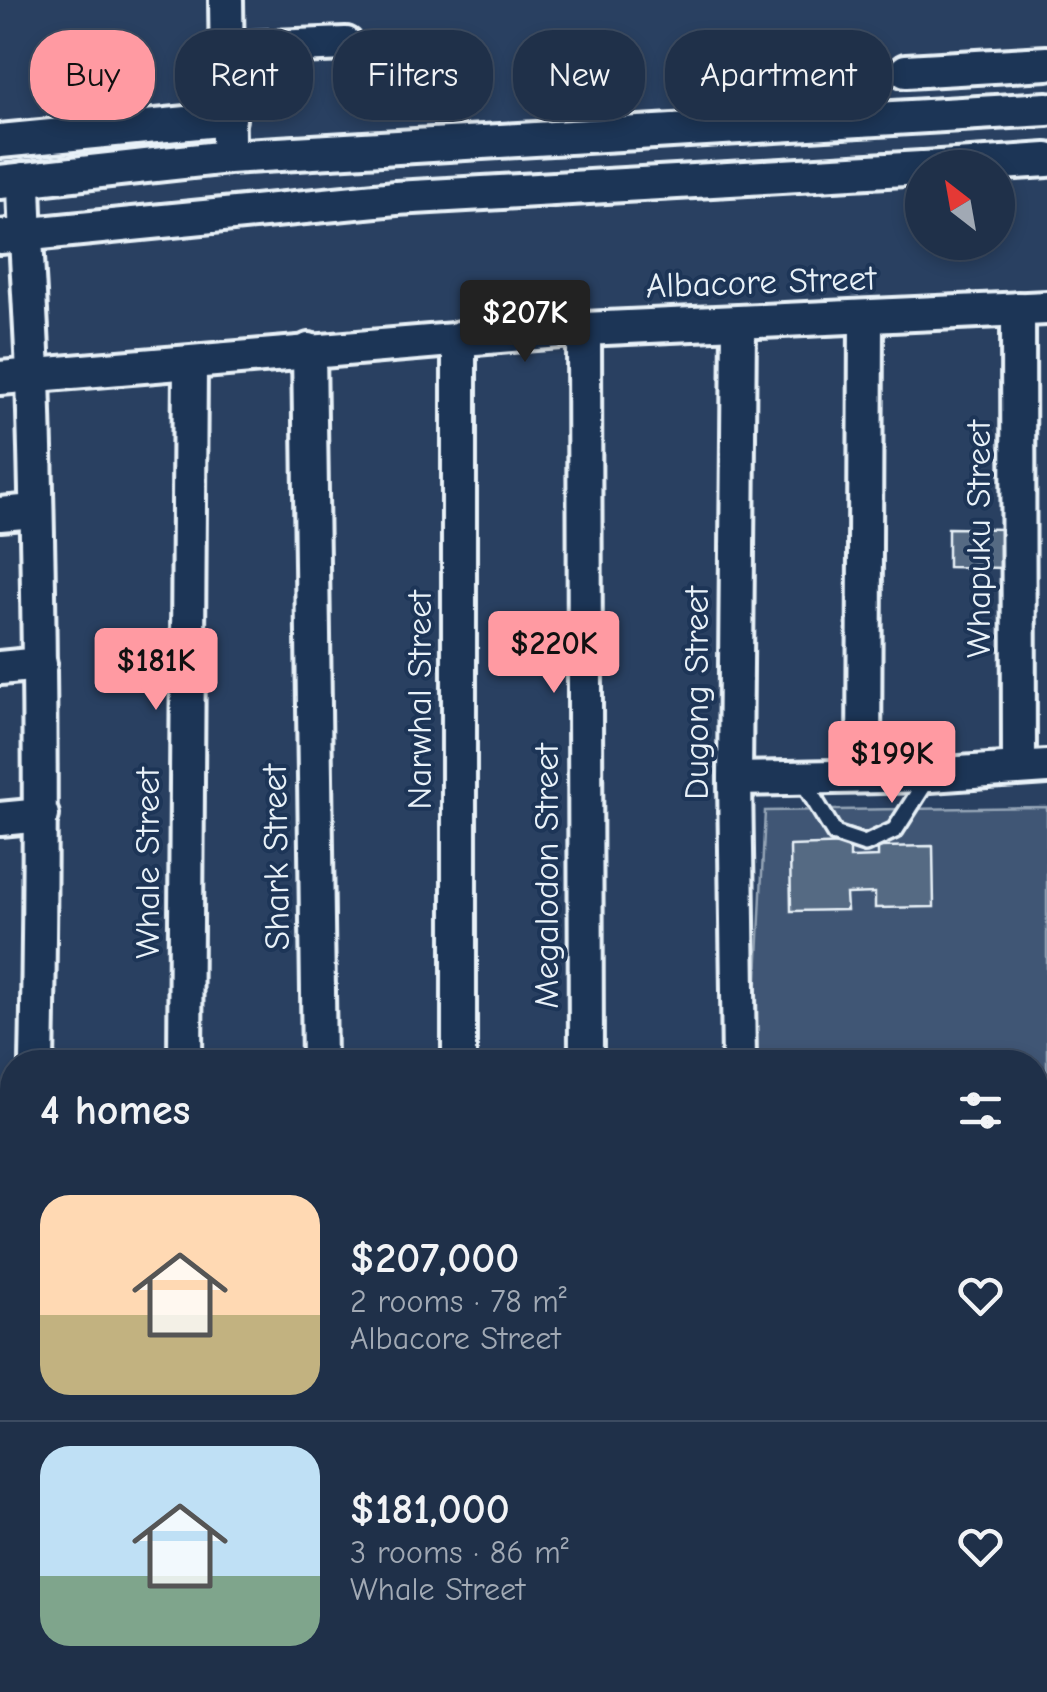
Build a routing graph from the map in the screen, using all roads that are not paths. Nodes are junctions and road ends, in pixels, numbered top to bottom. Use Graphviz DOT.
graph roads {
  1 [pos="226,0"];
  2 [pos="227,30"];
  3 [pos="1047,63"];
  4 [pos="906,71"];
  5 [pos="1047,109"];
  6 [pos="220,120"];
  7 [pos="230,120"];
  8 [pos="0,141"];
  9 [pos="228,157"];
  10 [pos="1047,160"];
  11 [pos="1015,162"];
  12 [pos="905,169"];
  13 [pos="12,180"];
  14 [pos="12,235"];
  15 [pos="1032,309"];
  16 [pos="866,318"];
  17 [pos="739,324"];
  18 [pos="584,329"];
  19 [pos="459,338"];
  20 [pos="309,350"];
  21 [pos="190,364"];
  22 [pos="33,375"];
  23 [pos="0,378"];
  24 [pos="34,510"];
  25 [pos="0,514"];
  26 [pos="40,664"];
  27 [pos="0,668"];
  28 [pos="1033,767"];
  29 [pos="864,774"];
  30 [pos="930,775"];
  31 [pos="801,778"];
  32 [pos="735,779"];
  33 [pos="42,815"];
  34 [pos="0,819"];
  35 [pos="37,1050"];
  36 [pos="185,1050"];
  37 [pos="319,1050"];
  38 [pos="460,1050"];
  39 [pos="586,1050"];
  40 [pos="739,1050"];
  1 -- 2 [label="street"];
  3 -- 4 [label="street"];
  5 -- 9 [label="street"];
  6 -- 8 [label="street"];
  7 -- 9 [label="street"];
  9 -- 13 [label="street"];
  10 -- 11 [label="street"];
  12 -- 14 [label="street"];
  13 -- 14 [label="street"];
  14 -- 22 [label="street"];
  15 -- 16 [label="street, Albacore Street"];
  15 -- 28 [label="street, Whapuku Street"];
  16 -- 17 [label="street, Albacore Street"];
  16 -- 29 [label="street"];
  17 -- 18 [label="street, Albacore Street"];
  17 -- 32 [label="street, Dugong Street"];
  18 -- 19 [label="street, Albacore Street"];
  18 -- 39 [label="street, Megalodon Street"];
  19 -- 20 [label="street, Albacore Street"];
  19 -- 38 [label="street, Narwhal Street"];
  20 -- 21 [label="street, Albacore Street"];
  20 -- 37 [label="street, Shark Street"];
  21 -- 22 [label="street, Albacore Street"];
  21 -- 36 [label="street, Whale Street"];
  22 -- 23 [label="street, Albacore Street"];
  22 -- 24 [label="street"];
  24 -- 25 [label="street"];
  24 -- 26 [label="street"];
  26 -- 27 [label="street"];
  26 -- 33 [label="street"];
  28 -- 30 [label="street"];
  29 -- 30 [label="street"];
  29 -- 31 [label="street"];
  30 -- 31 [label="lane"];
  31 -- 32 [label="street"];
  32 -- 40 [label="street, Dugong Street"];
  33 -- 34 [label="street"];
  33 -- 35 [label="street"];
}
